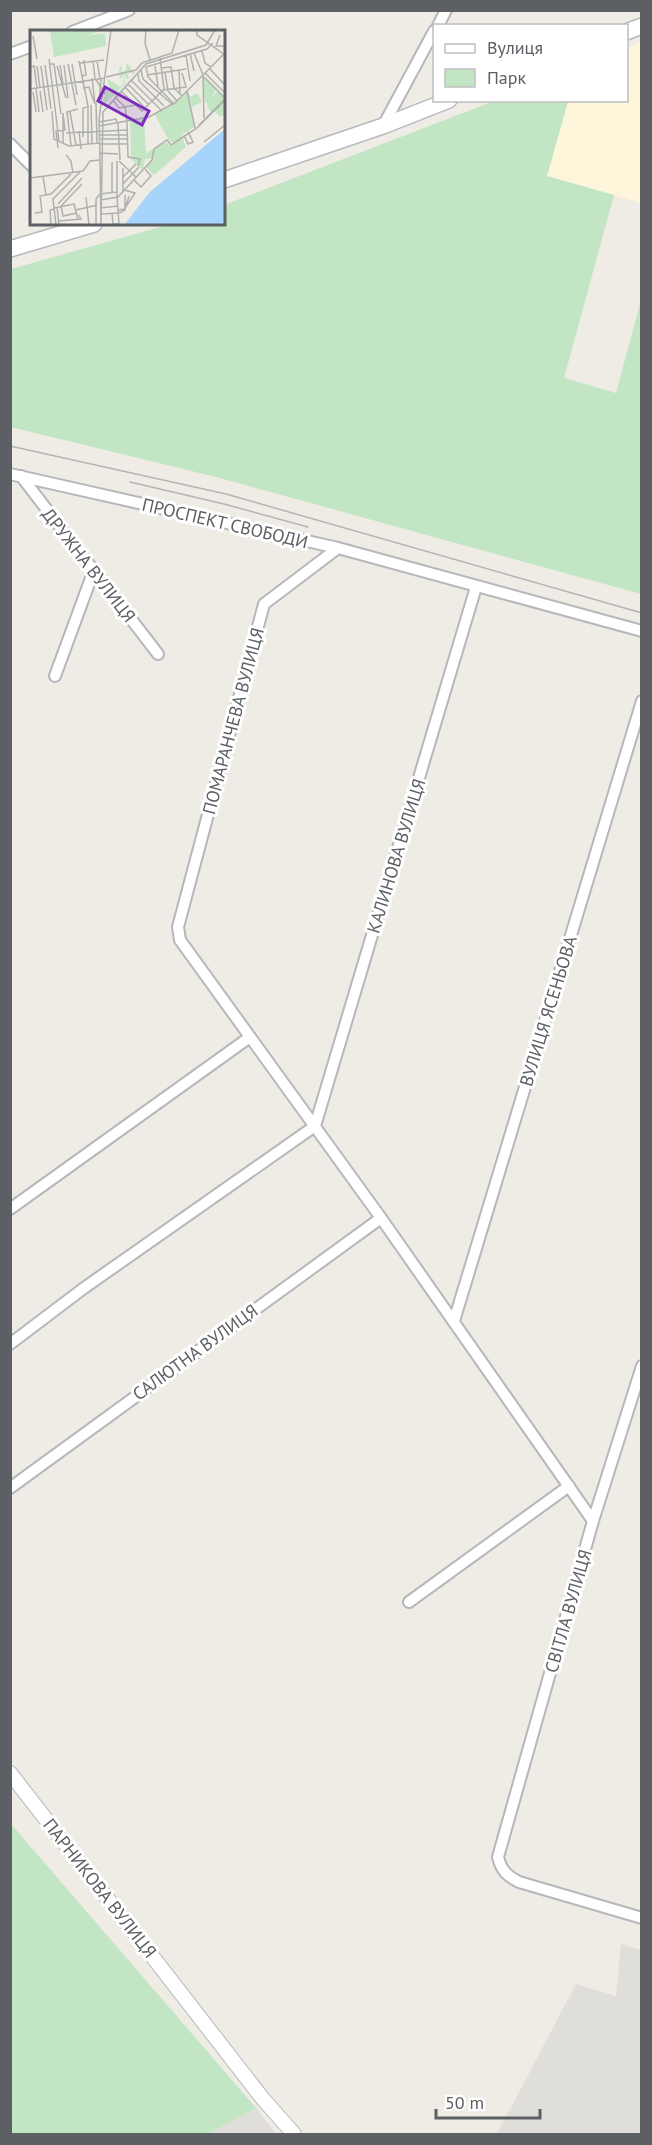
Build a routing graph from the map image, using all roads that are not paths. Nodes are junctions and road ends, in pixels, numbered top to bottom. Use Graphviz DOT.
graph roads {
  1 [pos="129,10"];
  2 [pos="446,10"];
  3 [pos="439,24"];
  4 [pos="642,26"];
  5 [pos="77,30"];
  6 [pos="628,32"];
  7 [pos="433,35"];
  8 [pos="30,47"];
  9 [pos="10,54"];
  10 [pos="444,102"];
  11 [pos="383,126"];
  12 [pos="10,144"];
  13 [pos="30,164"];
  14 [pos="225,180"];
  15 [pos="86,225"];
  16 [pos="10,249"];
  17 [pos="16,475"];
  18 [pos="338,548"];
  19 [pos="94,570"];
  20 [pos="476,587"];
  21 [pos="642,631"];
  22 [pos="158,654"];
  23 [pos="55,676"];
  24 [pos="642,701"];
  25 [pos="250,1037"];
  26 [pos="315,1126"];
  27 [pos="10,1209"];
  28 [pos="381,1218"];
  29 [pos="454,1321"];
  30 [pos="10,1344"];
  31 [pos="642,1366"];
  32 [pos="569,1485"];
  33 [pos="10,1488"];
  34 [pos="593,1521"];
  35 [pos="409,1602"];
  36 [pos="10,1773"];
  37 [pos="642,1918"];
  38 [pos="294,2134"];
  1 -- 5 [label="street"];
  2 -- 3 [label="street"];
  4 -- 6 [label="main road"];
  7 -- 11 [label="street"];
  8 -- 9 [label="street"];
  10 -- 11 [label="main road"];
  11 -- 14 [label="main road"];
  12 -- 13 [label="street"];
  15 -- 16 [label="main road"];
  17 -- 18 [label="street, ПРОСПЕКТ СВОБОДИ"];
  17 -- 19 [label="street, ДРУЖНА ВУЛИЦЯ"];
  18 -- 20 [label="street, ПРОСПЕКТ СВОБОДИ"];
  18 -- 25 [label="street, ПОМАРАНЧЕВА ВУЛИЦЯ"];
  19 -- 22 [label="street, ДРУЖНА ВУЛИЦЯ"];
  19 -- 23 [label="street"];
  20 -- 21 [label="street, ПРОСПЕКТ СВОБОДИ"];
  20 -- 26 [label="street, КАЛИНОВА ВУЛИЦЯ"];
  24 -- 29 [label="street, ВУЛИЦЯ ЯСЕНЬОВА"];
  25 -- 26 [label="street"];
  25 -- 27 [label="street"];
  26 -- 28 [label="street"];
  26 -- 30 [label="street"];
  28 -- 29 [label="street"];
  28 -- 33 [label="street, САЛЮТНА ВУЛИЦЯ"];
  29 -- 32 [label="street"];
  31 -- 34 [label="street, СВІТЛА ВУЛИЦЯ"];
  32 -- 34 [label="street"];
  32 -- 35 [label="street"];
  34 -- 37 [label="street, СВІТЛА ВУЛИЦЯ"];
  36 -- 38 [label="street, ПАРНИКОВА ВУЛИЦЯ"];
}
